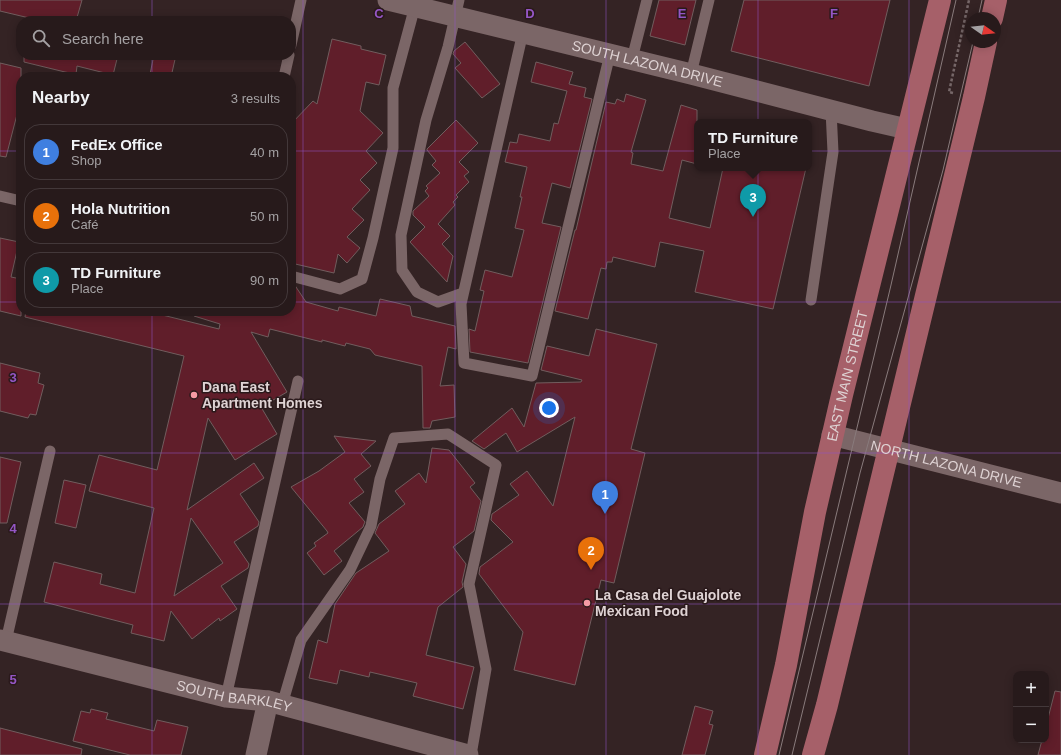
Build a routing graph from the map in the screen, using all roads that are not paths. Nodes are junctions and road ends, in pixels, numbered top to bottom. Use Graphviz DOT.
graph roads {
  1 [pos="301,0"];
  2 [pos="647,0"];
  3 [pos="709,0"];
  4 [pos="940,0"];
  5 [pos="996,0"];
  6 [pos="398,2"];
  7 [pos="457,8"];
  8 [pos="993,12"];
  9 [pos="296,22"];
  10 [pos="523,32"];
  11 [pos="985,48"];
  12 [pos="610,54"];
  13 [pos="632,59"];
  14 [pos="288,60"];
  15 [pos="285,72"];
  16 [pos="691,74"];
  17 [pos="831,110"];
  18 [pos="907,129"];
  19 [pos="0,196"];
  20 [pos="16,200"];
  21 [pos="296,277"];
  22 [pos="463,293"];
  23 [pos="811,300"];
  24 [pos="298,381"];
  25 [pos="832,435"];
  26 [pos="888,449"];
  27 [pos="50,451"];
  28 [pos="1060,490"];
  29 [pos="3,640"];
  30 [pos="226,697"];
  31 [pos="275,703"];
  32 [pos="256,755"];
  33 [pos="470,755"];
  34 [pos="765,755"];
  35 [pos="813,755"];
  1 -- 9 [label="lane"];
  2 -- 13 [label="lane"];
  3 -- 16 [label="lane"];
  4 -- 18 [label="main road, EAST MAIN STREET"];
  5 -- 8 [label="main road"];
  6 -- 7 [label="street, SOUTH LAZONA DRIVE"];
  6 -- 21 [label="lane"];
  7 -- 10 [label="street, SOUTH LAZONA DRIVE"];
  7 -- 22 [label="lane"];
  10 -- 12 [label="street, SOUTH LAZONA DRIVE"];
  10 -- 22 [label="lane"];
  11 -- 26 [label="main road"];
  12 -- 13 [label="street, SOUTH LAZONA DRIVE"];
  12 -- 22 [label="lane"];
  13 -- 16 [label="street, SOUTH LAZONA DRIVE"];
  14 -- 15 [label="lane"];
  16 -- 17 [label="street, SOUTH LAZONA DRIVE"];
  17 -- 18 [label="street, SOUTH LAZONA DRIVE"];
  17 -- 23 [label="lane"];
  18 -- 25 [label="main road, EAST MAIN STREET"];
  19 -- 20 [label="lane"];
  24 -- 30 [label="lane"];
  25 -- 26 [label="street, NORTH LAZONA DRIVE"];
  25 -- 34 [label="main road, EAST MAIN STREET"];
  26 -- 28 [label="street, NORTH LAZONA DRIVE"];
  26 -- 35 [label="main road"];
  27 -- 29 [label="lane"];
  29 -- 30 [label="street, SOUTH BARKLEY"];
  30 -- 31 [label="street, SOUTH BARKLEY"];
  31 -- 32 [label="street"];
  31 -- 33 [label="street, SOUTH BARKLEY"];
  31 -- 33 [label="lane"];
}
